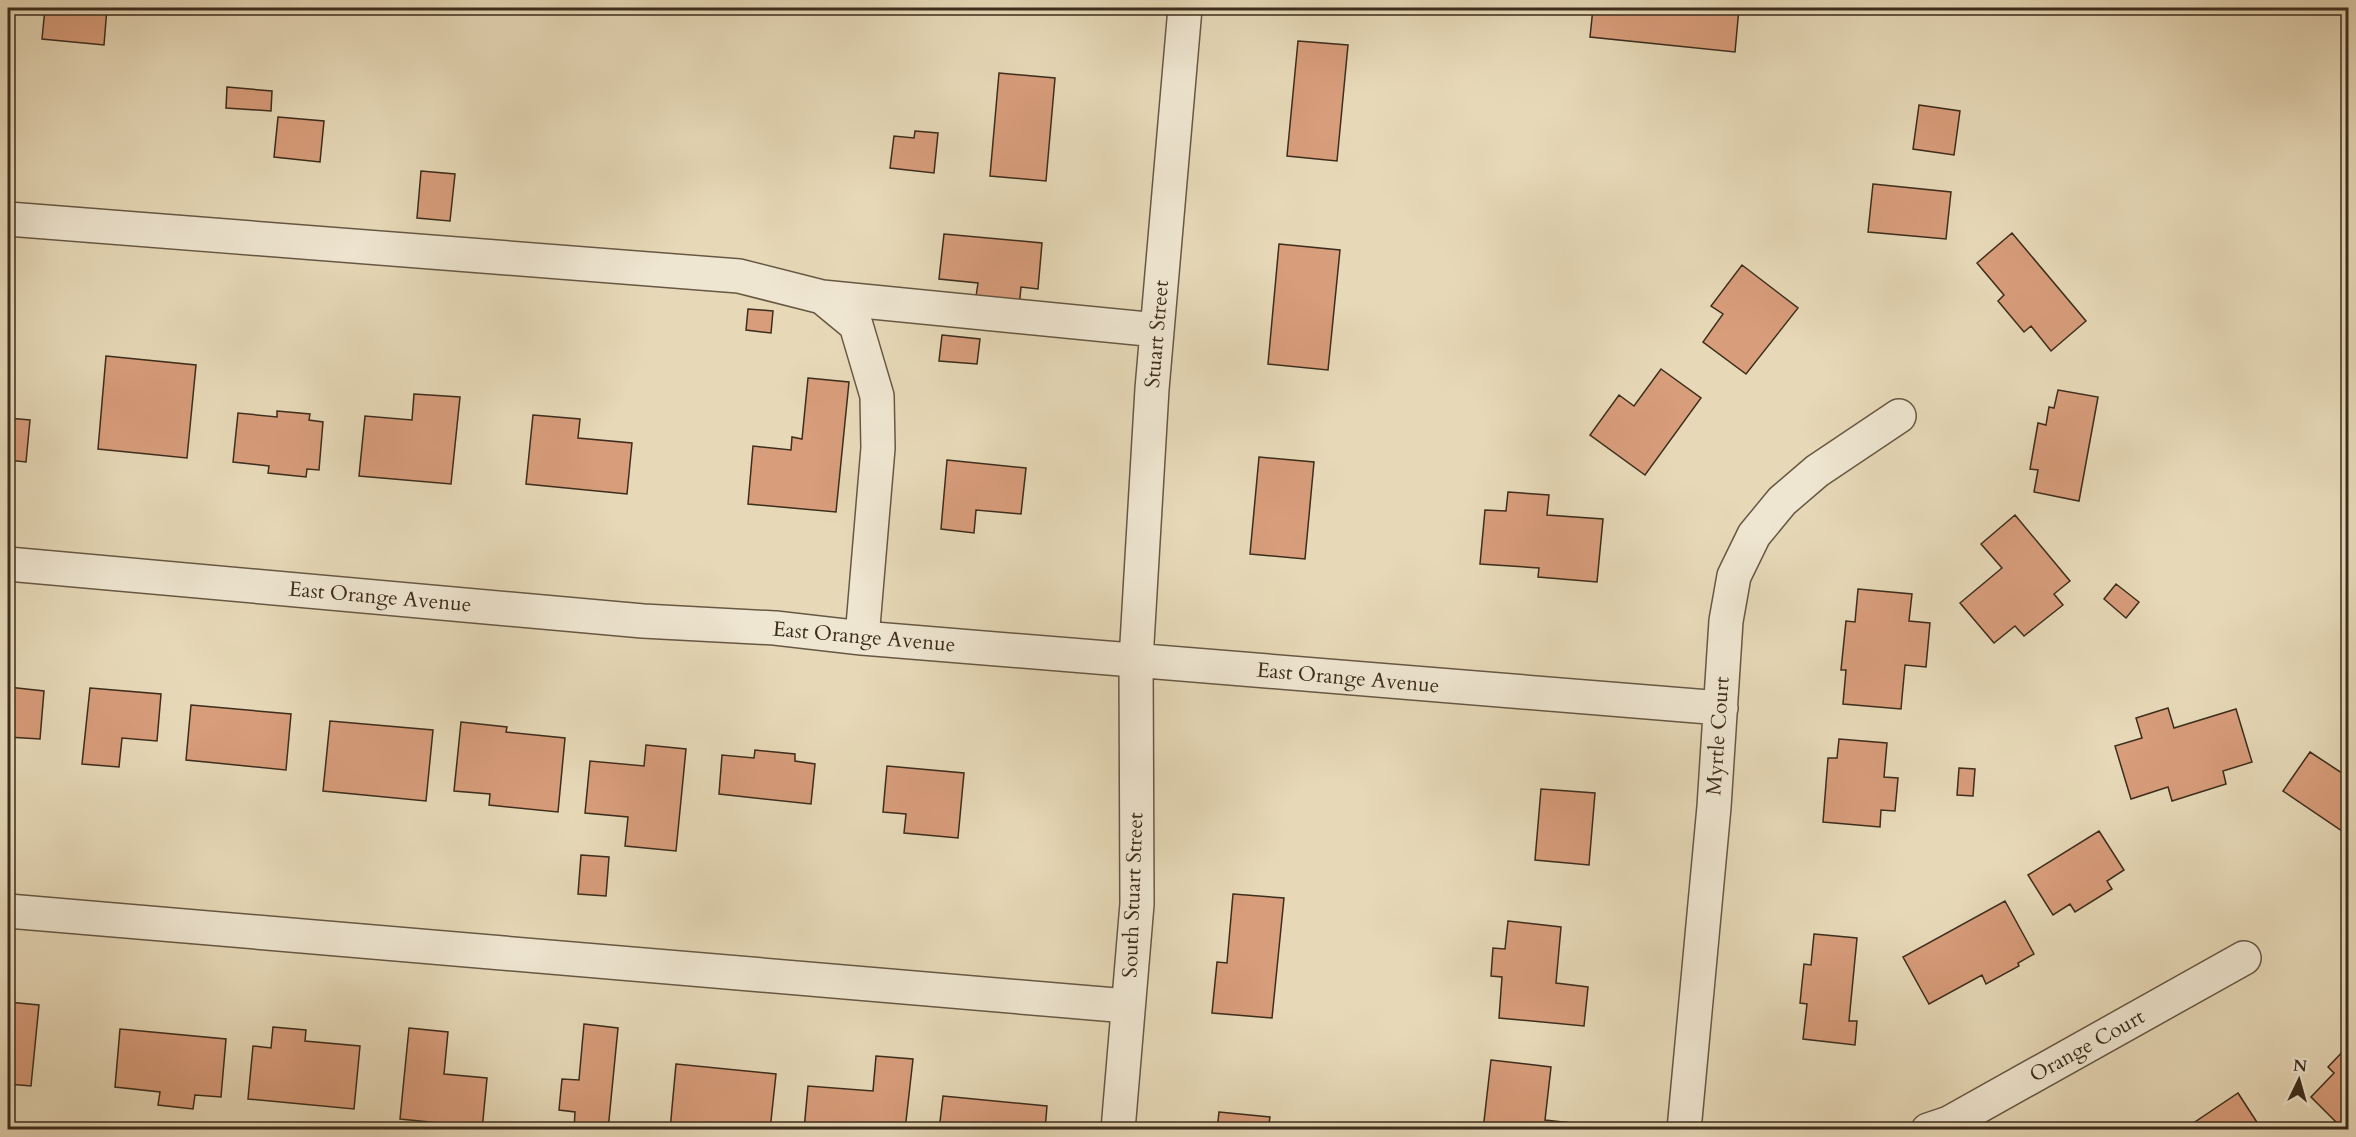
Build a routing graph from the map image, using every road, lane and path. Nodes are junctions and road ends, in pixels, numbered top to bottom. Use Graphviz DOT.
graph roads {
  1 [pos="1185,8"];
  2 [pos="8,219"];
  3 [pos="822,297"];
  4 [pos="1157,330"];
  5 [pos="1899,416"];
  6 [pos="8,564"];
  7 [pos="862,638"];
  8 [pos="1136,660"];
  9 [pos="1720,708"];
  10 [pos="8,911"];
  11 [pos="2244,958"];
  12 [pos="1127,1006"];
  13 [pos="1118,1130"];
  14 [pos="1684,1130"];
  15 [pos="1928,1130"];
  1 -- 4 [label="street, Stuart Street"];
  2 -- 3 [label="street"];
  3 -- 4 [label="street"];
  3 -- 7 [label="street"];
  4 -- 8 [label="street, Stuart Street"];
  5 -- 9 [label="street, Myrtle Court"];
  6 -- 7 [label="street, East Orange Avenue"];
  7 -- 8 [label="street, East Orange Avenue"];
  8 -- 9 [label="street, East Orange Avenue"];
  8 -- 12 [label="street, South Stuart Street"];
  9 -- 14 [label="street, Myrtle Court"];
  10 -- 12 [label="street"];
  11 -- 15 [label="street, Orange Court"];
  12 -- 13 [label="street, South Stuart Street"];
}
